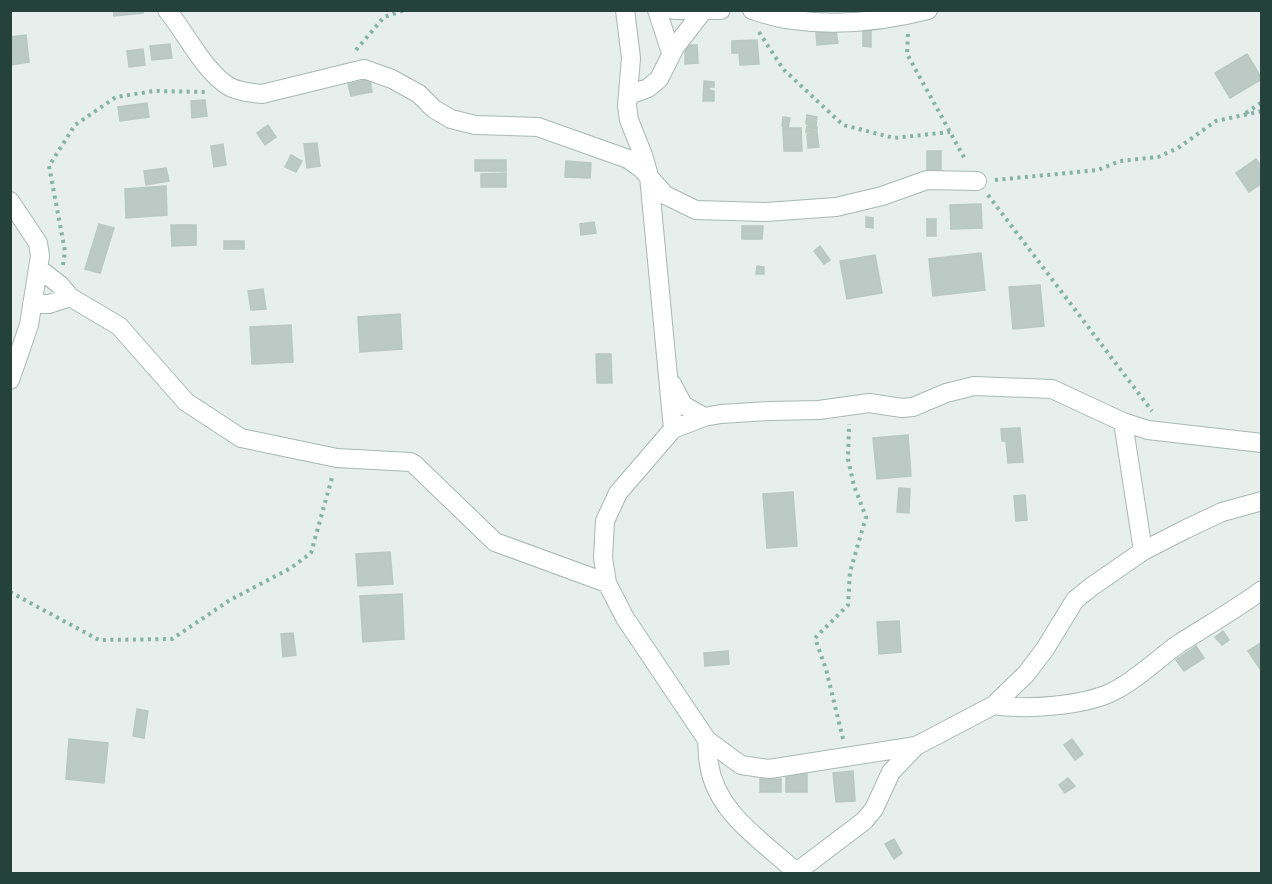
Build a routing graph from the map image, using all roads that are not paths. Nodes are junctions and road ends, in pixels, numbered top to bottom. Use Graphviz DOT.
graph roads {
  1 [pos="167,10"];
  2 [pos="625,10"];
  3 [pos="657,10"];
  4 [pos="674,10"];
  5 [pos="721,10"];
  6 [pos="752,10"];
  7 [pos="928,10"];
  8 [pos="703,11"];
  9 [pos="907,13"];
  10 [pos="671,53"];
  11 [pos="629,95"];
  12 [pos="649,176"];
  13 [pos="977,181"];
  14 [pos="10,201"];
  15 [pos="38,268"];
  16 [pos="65,291"];
  17 [pos="32,304"];
  18 [pos="668,378"];
  19 [pos="10,380"];
  20 [pos="704,417"];
  21 [pos="1123,422"];
  22 [pos="673,429"];
  23 [pos="1262,443"];
  24 [pos="1262,501"];
  25 [pos="1143,551"];
  26 [pos="607,583"];
  27 [pos="1262,590"];
  28 [pos="994,705"];
  29 [pos="708,740"];
  30 [pos="916,746"];
  31 [pos="795,873"];
  1 -- 12 [label="street"];
  2 -- 11 [label="street"];
  3 -- 10 [label="street"];
  4 -- 8 [label="street"];
  5 -- 8 [label="street"];
  6 -- 9 [label="street"];
  7 -- 9 [label="street"];
  8 -- 10 [label="street"];
  10 -- 11 [label="street"];
  11 -- 12 [label="street"];
  12 -- 13 [label="street"];
  12 -- 18 [label="street"];
  14 -- 15 [label="street"];
  15 -- 16 [label="street"];
  15 -- 17 [label="street"];
  16 -- 17 [label="street"];
  16 -- 26 [label="street"];
  17 -- 19 [label="street"];
  18 -- 20 [label="street"];
  18 -- 22 [label="street"];
  20 -- 21 [label="street"];
  20 -- 22 [label="street"];
  21 -- 23 [label="street"];
  21 -- 25 [label="street"];
  22 -- 26 [label="street"];
  24 -- 25 [label="street"];
  25 -- 28 [label="street"];
  26 -- 29 [label="street"];
  27 -- 28 [label="street"];
  28 -- 30 [label="street"];
  29 -- 30 [label="street"];
  29 -- 31 [label="street"];
  30 -- 31 [label="street"];
}
